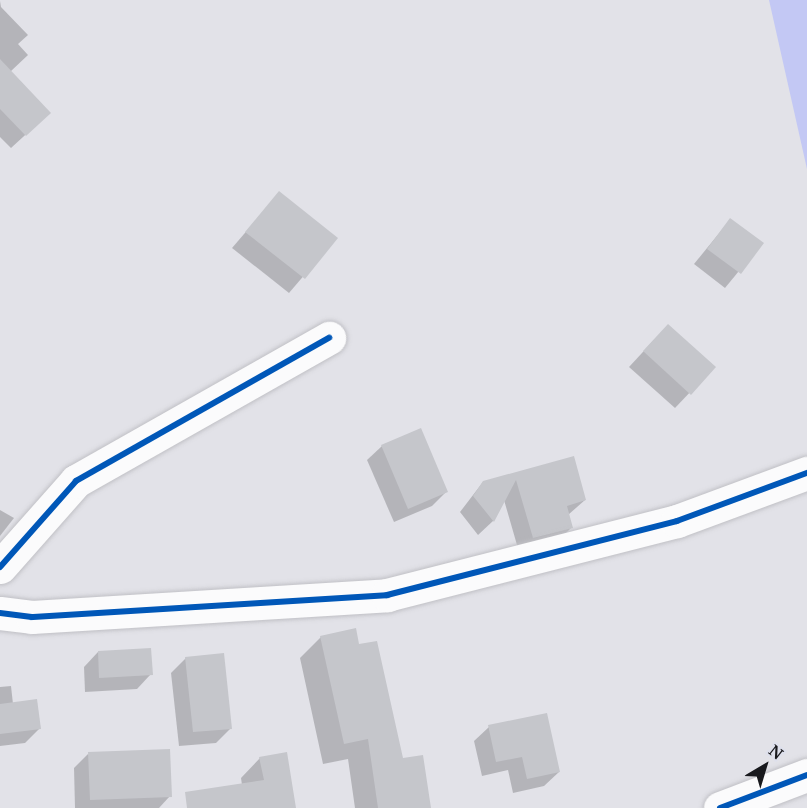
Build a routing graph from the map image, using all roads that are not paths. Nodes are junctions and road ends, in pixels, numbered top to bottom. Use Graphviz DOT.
graph roads {
  1 [pos="329,338"];
  2 [pos="807,473"];
  3 [pos="0,567"];
  4 [pos="0,613"];
  5 [pos="807,775"];
  6 [pos="720,808"];
  1 -- 3 [label="street"];
  2 -- 4 [label="street"];
  5 -- 6 [label="street"];
}
